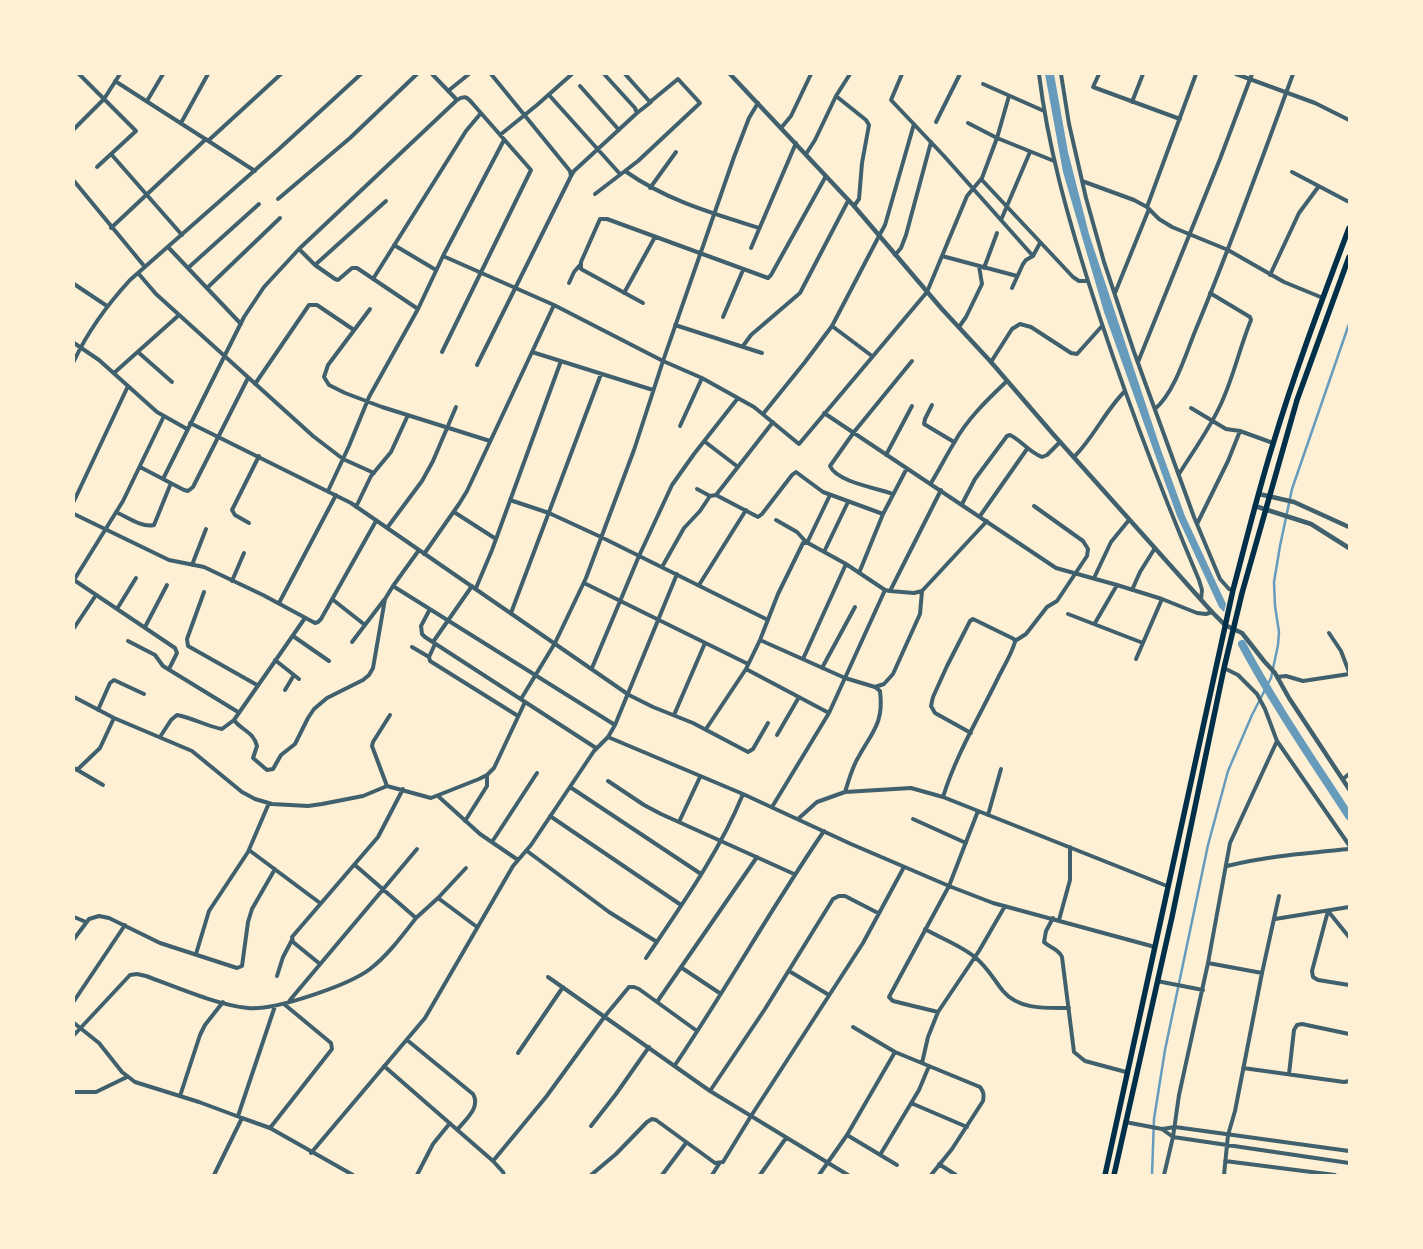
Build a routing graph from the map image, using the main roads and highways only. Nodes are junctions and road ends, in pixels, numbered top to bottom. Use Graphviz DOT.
graph roads {
  1 [pos="1349,228"];
  2 [pos="1349,257"];
  3 [pos="1105,1175"];
  4 [pos="1114,1175"];
  1 -- 3 [label="highway"];
  2 -- 4 [label="highway"];
}
